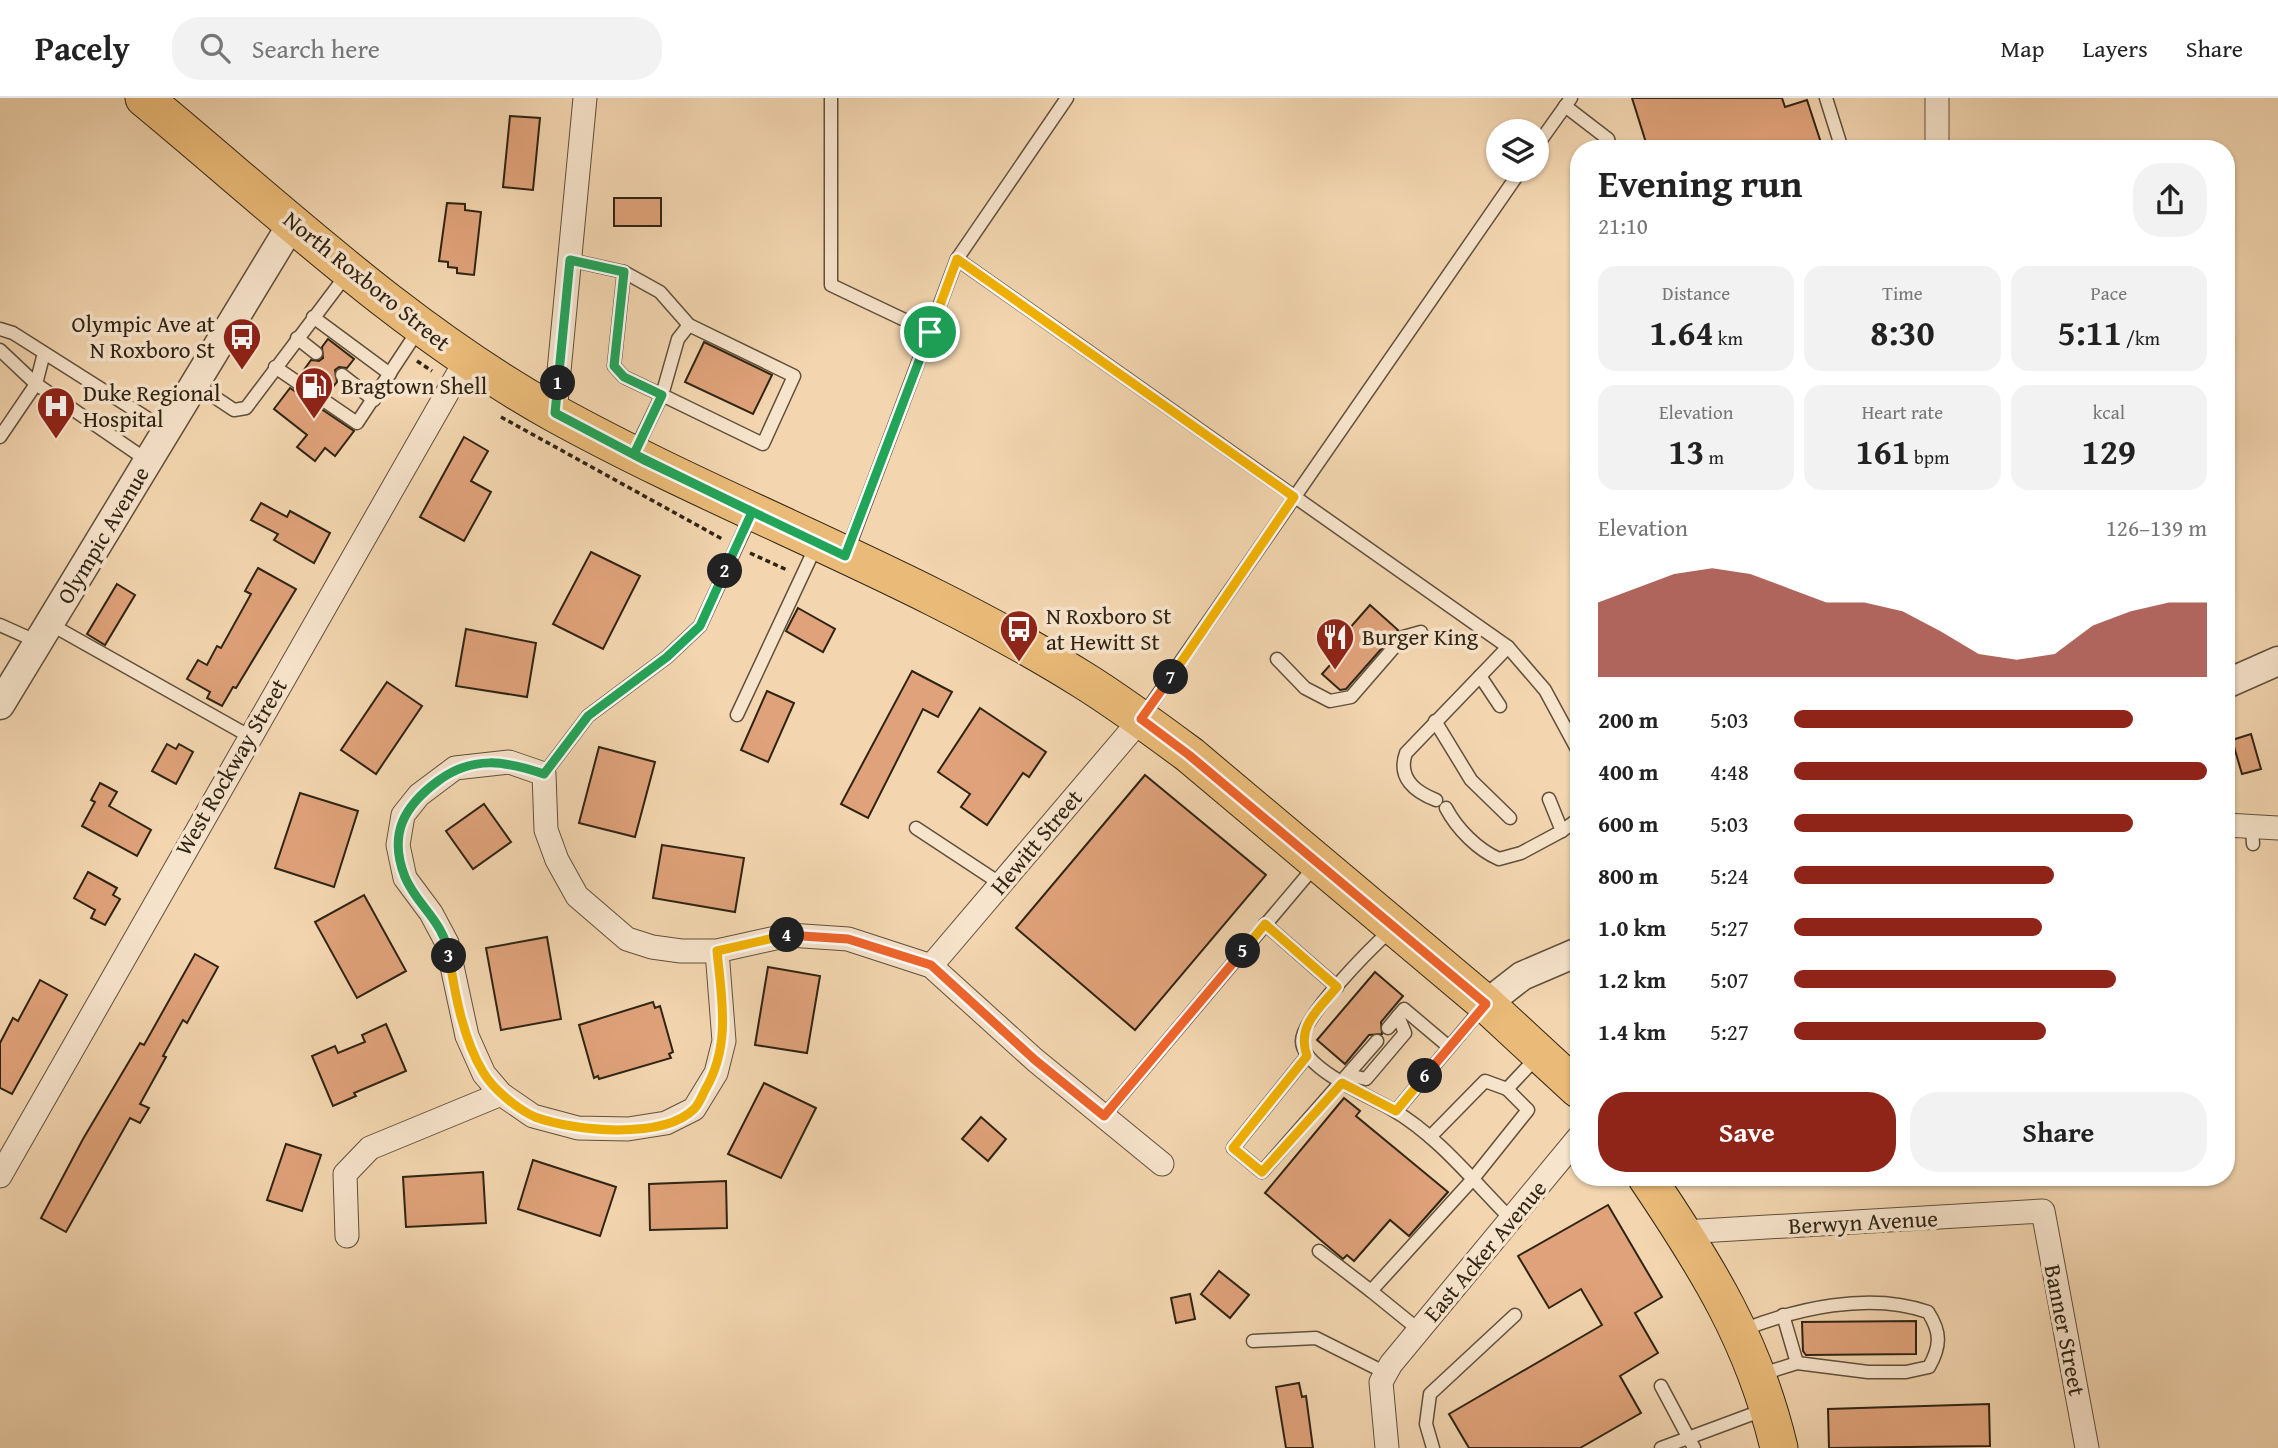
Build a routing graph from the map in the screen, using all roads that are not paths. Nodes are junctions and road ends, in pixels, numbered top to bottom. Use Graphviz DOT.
graph roads {
  1 [pos="144,98"];
  2 [pos="585,98"];
  3 [pos="831,98"];
  4 [pos="1067,98"];
  5 [pos="1826,98"];
  6 [pos="1937,98"];
  7 [pos="1568,102"];
  8 [pos="1549,129"];
  9 [pos="1608,140"];
  10 [pos="1839,140"];
  11 [pos="1937,140"];
  12 [pos="1513,182"];
  13 [pos="293,222"];
  14 [pos="957,259"];
  15 [pos="570,260"];
  16 [pos="351,270"];
  17 [pos="624,272"];
  18 [pos="313,317"];
  19 [pos="689,325"];
  20 [pos="421,326"];
  21 [pos="0,329"];
  22 [pos="930,332"];
  23 [pos="297,338"];
  24 [pos="0,350"];
  25 [pos="44,353"];
  26 [pos="316,354"];
  27 [pos="466,360"];
  28 [pos="275,367"];
  29 [pos="342,374"];
  30 [pos="390,374"];
  31 [pos="36,384"];
  32 [pos="194,384"];
  33 [pos="662,395"];
  34 [pos="374,400"];
  35 [pos="555,413"];
  36 [pos="166,430"];
  37 [pos="0,437"];
  38 [pos="634,454"];
  39 [pos="148,461"];
  40 [pos="1294,497"];
  41 [pos="752,512"];
  42 [pos="832,549"];
  43 [pos="0,625"];
  44 [pos="1421,632"];
  45 [pos="44,633"];
  46 [pos="1508,648"];
  47 [pos="1277,659"];
  48 [pos="2278,661"];
  49 [pos="1480,676"];
  50 [pos="2235,680"];
  51 [pos="0,705"];
  52 [pos="1500,706"];
  53 [pos="737,715"];
  54 [pos="1141,719"];
  55 [pos="1435,721"];
  56 [pos="249,736"];
  57 [pos="1570,736"];
  58 [pos="544,774"];
  59 [pos="1549,799"];
  60 [pos="1510,818"];
  61 [pos="1570,825"];
  62 [pos="916,828"];
  63 [pos="2278,828"];
  64 [pos="2235,829"];
  65 [pos="1562,831"];
  66 [pos="1318,863"];
  67 [pos="1001,884"];
  68 [pos="1265,924"];
  69 [pos="1394,927"];
  70 [pos="717,951"];
  71 [pos="1570,955"];
  72 [pos="931,965"];
  73 [pos="1337,987"];
  74 [pos="1486,1004"];
  75 [pos="1398,1016"];
  76 [pos="1388,1028"];
  77 [pos="1377,1041"];
  78 [pos="1449,1046"];
  79 [pos="1541,1054"];
  80 [pos="1307,1056"];
  81 [pos="1345,1079"];
  82 [pos="1570,1081"];
  83 [pos="1507,1089"];
  84 [pos="502,1094"];
  85 [pos="1396,1111"];
  86 [pos="1104,1116"];
  87 [pos="1430,1137"];
  88 [pos="1570,1148"];
  89 [pos="1162,1164"];
  90 [pos="0,1176"];
  91 [pos="1472,1180"];
  92 [pos="1652,1186"];
  93 [pos="2043,1212"];
  94 [pos="1511,1219"];
  95 [pos="1683,1232"];
  96 [pos="347,1236"];
  97 [pos="1320,1251"];
  98 [pos="1371,1291"];
  99 [pos="1515,1315"];
  100 [pos="1783,1315"];
  101 [pos="1419,1330"];
  102 [pos="1740,1331"];
  103 [pos="1253,1341"];
  104 [pos="1797,1363"];
  105 [pos="1389,1368"];
  106 [pos="1661,1386"];
  107 [pos="1764,1392"];
  108 [pos="1692,1442"];
  109 [pos="1387,1448"];
  110 [pos="1433,1448"];
  111 [pos="1661,1448"];
  112 [pos="1779,1448"];
  113 [pos="2087,1448"];
  1 -- 13 [label="main road, North Roxboro Street"];
  2 -- 15 [label="street"];
  3 -- 22 [label="lane"];
  4 -- 14 [label="lane"];
  5 -- 10 [label="lane"];
  6 -- 11 [label="street"];
  7 -- 8 [label="lane"];
  7 -- 9 [label="lane"];
  12 -- 40 [label="lane"];
  13 -- 16 [label="main road, North Roxboro Street"];
  13 -- 32 [label="street, Olympic Avenue"];
  14 -- 22 [label="lane"];
  14 -- 40 [label="lane"];
  15 -- 17 [label="lane"];
  15 -- 35 [label="street"];
  16 -- 18 [label="lane"];
  16 -- 20 [label="main road, North Roxboro Street"];
  17 -- 19 [label="lane"];
  17 -- 33 [label="lane"];
  18 -- 23 [label="lane"];
  18 -- 30 [label="lane"];
  19 -- 33 [label="lane"];
  19 -- 33 [label="lane"];
  20 -- 27 [label="main road, North Roxboro Street"];
  20 -- 30 [label="lane"];
  21 -- 25 [label="lane"];
  22 -- 42 [label="lane"];
  23 -- 26 [label="lane"];
  23 -- 28 [label="lane"];
  24 -- 31 [label="lane"];
  25 -- 31 [label="lane"];
  25 -- 36 [label="lane"];
  27 -- 35 [label="main road, North Roxboro Street"];
  27 -- 56 [label="street, West Rockway Street"];
  28 -- 32 [label="lane"];
  28 -- 34 [label="lane"];
  29 -- 34 [label="lane"];
  30 -- 34 [label="lane"];
  31 -- 37 [label="lane"];
  31 -- 39 [label="lane"];
  32 -- 36 [label="street, Olympic Avenue"];
  33 -- 38 [label="lane"];
  35 -- 38 [label="main road, North Roxboro Street"];
  36 -- 39 [label="street, Olympic Avenue"];
  38 -- 41 [label="main road, North Roxboro Street"];
  39 -- 45 [label="street, Olympic Avenue"];
  40 -- 46 [label="lane"];
  40 -- 54 [label="lane"];
  41 -- 42 [label="main road, North Roxboro Street"];
  41 -- 58 [label="lane"];
  42 -- 53 [label="lane"];
  42 -- 54 [label="main road, North Roxboro Street"];
  43 -- 45 [label="lane"];
  44 -- 47 [label="lane"];
  45 -- 51 [label="street, Olympic Avenue"];
  45 -- 56 [label="lane"];
  46 -- 49 [label="lane"];
  46 -- 57 [label="lane"];
  48 -- 50 [label="street"];
  49 -- 52 [label="lane"];
  49 -- 55 [label="lane"];
  54 -- 66 [label="main road, North Roxboro Street"];
  54 -- 67 [label="street, Hewitt Street"];
  55 -- 60 [label="lane"];
  55 -- 65 [label="lane"];
  56 -- 90 [label="street, West Rockway Street"];
  58 -- 70 [label="street"];
  58 -- 84 [label="street"];
  59 -- 65 [label="lane"];
  61 -- 65 [label="lane"];
  62 -- 67 [label="lane"];
  63 -- 64 [label="street"];
  66 -- 68 [label="lane"];
  66 -- 69 [label="main road, North Roxboro Street"];
  67 -- 72 [label="street, Hewitt Street"];
  68 -- 73 [label="lane"];
  68 -- 86 [label="lane"];
  69 -- 73 [label="lane"];
  69 -- 74 [label="main road, North Roxboro Street"];
  70 -- 72 [label="street"];
  70 -- 84 [label="street"];
  71 -- 74 [label="street"];
  72 -- 86 [label="street"];
  73 -- 80 [label="lane"];
  74 -- 78 [label="lane"];
  74 -- 79 [label="main road, North Roxboro Street"];
  75 -- 76 [label="lane"];
  75 -- 78 [label="lane"];
  75 -- 81 [label="lane"];
  77 -- 81 [label="lane"];
  78 -- 85 [label="lane"];
  79 -- 82 [label="main road, North Roxboro Street"];
  79 -- 83 [label="lane"];
  80 -- 81 [label="lane"];
  80 -- 81 [label="lane"];
  81 -- 85 [label="lane"];
  83 -- 87 [label="lane"];
  83 -- 91 [label="lane"];
  84 -- 96 [label="street"];
  85 -- 87 [label="lane"];
  86 -- 89 [label="street"];
  87 -- 91 [label="lane"];
  88 -- 94 [label="street, East Acker Avenue"];
  91 -- 94 [label="lane"];
  91 -- 98 [label="lane"];
  92 -- 95 [label="main road"];
  93 -- 95 [label="street, Berwyn Avenue"];
  93 -- 113 [label="street, Banner Street"];
  94 -- 101 [label="street, East Acker Avenue"];
  95 -- 102 [label="main road"];
  97 -- 98 [label="lane"];
  98 -- 101 [label="lane"];
  99 -- 110 [label="lane"];
  100 -- 102 [label="lane"];
  100 -- 104 [label="lane"];
  100 -- 104 [label="lane"];
  101 -- 105 [label="street, East Acker Avenue"];
  102 -- 107 [label="main road"];
  103 -- 105 [label="lane"];
  104 -- 107 [label="lane"];
  105 -- 109 [label="street"];
  106 -- 108 [label="lane"];
  107 -- 108 [label="lane"];
  107 -- 112 [label="main road"];
  108 -- 111 [label="lane"];
}
